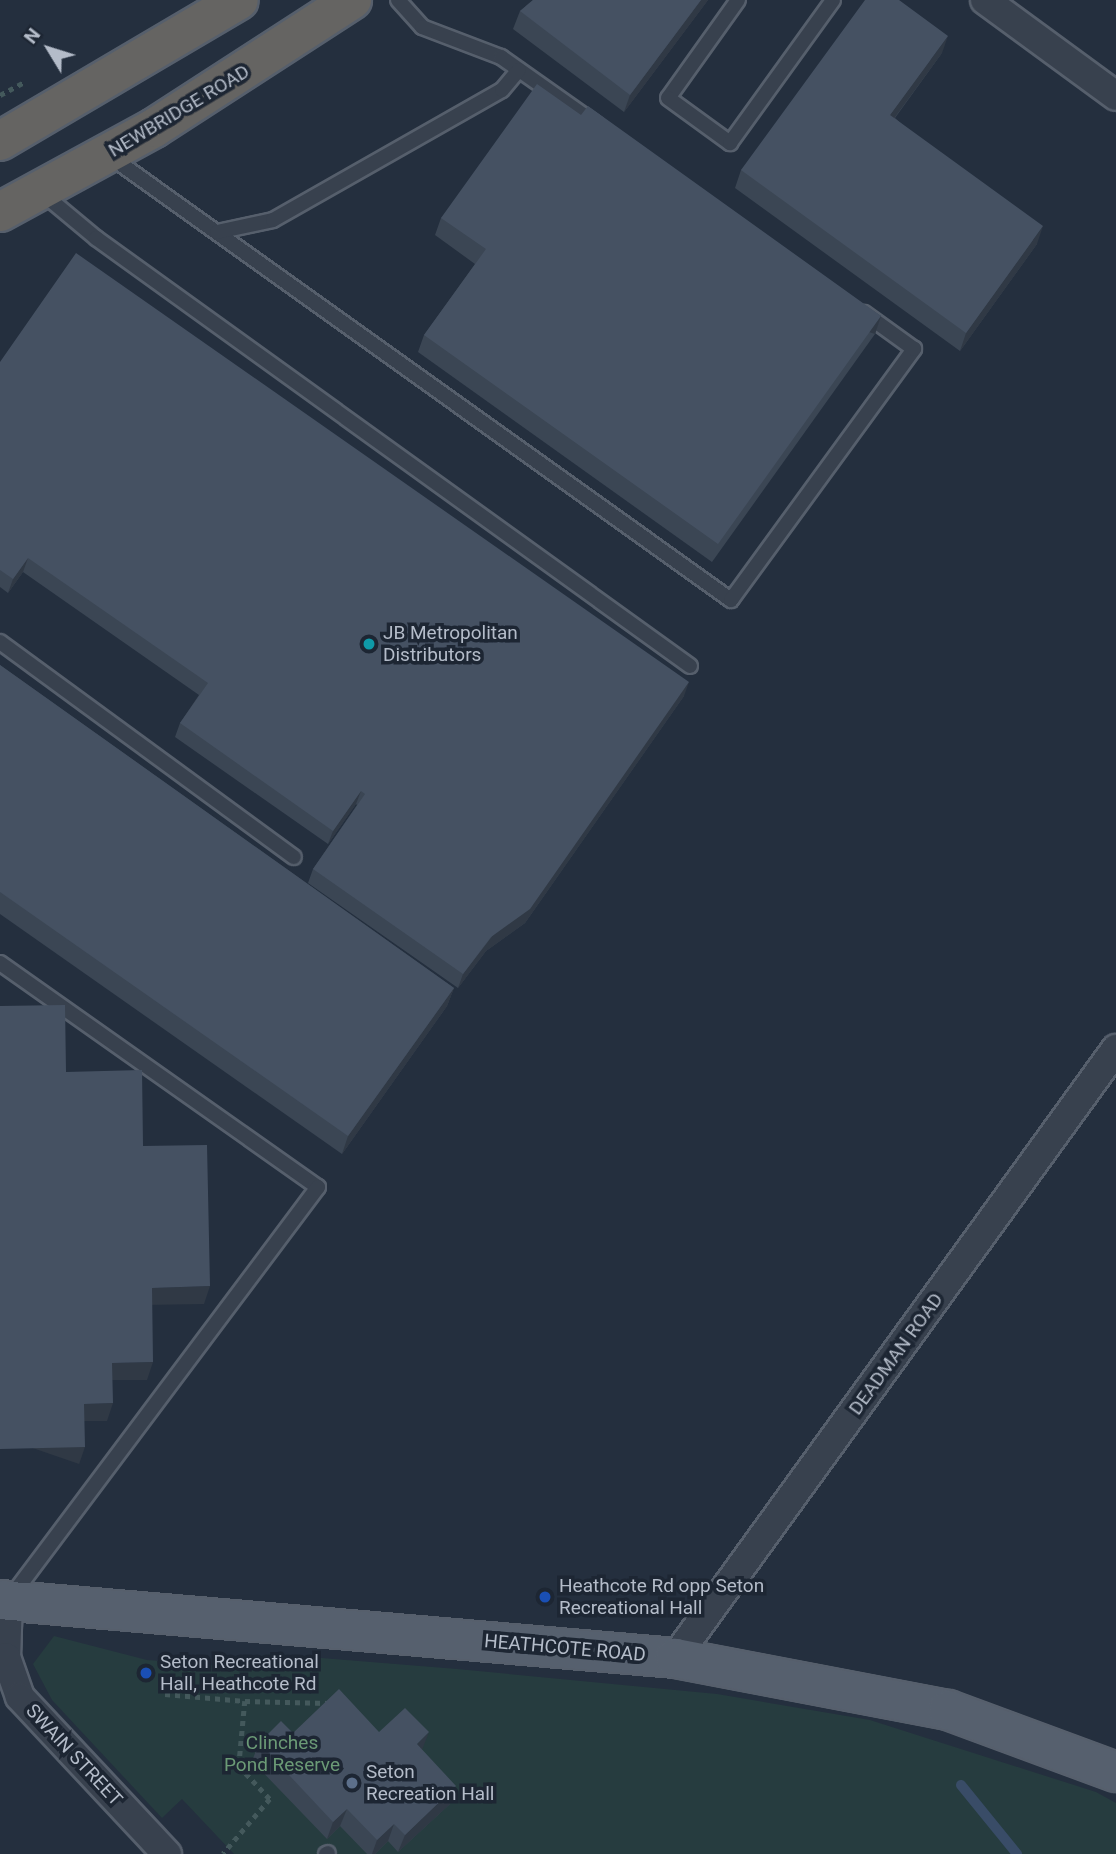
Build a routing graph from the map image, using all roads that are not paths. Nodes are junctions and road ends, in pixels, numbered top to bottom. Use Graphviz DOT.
graph roads {
  1 [pos="239,0"];
  2 [pos="352,0"];
  3 [pos="398,0"];
  4 [pos="738,0"];
  5 [pos="833,0"];
  6 [pos="985,0"];
  7 [pos="519,70"];
  8 [pos="1116,96"];
  9 [pos="610,134"];
  10 [pos="0,141"];
  11 [pos="107,154"];
  12 [pos="39,191"];
  13 [pos="0,212"];
  14 [pos="217,232"];
  15 [pos="846,301"];
  16 [pos="0,642"];
  17 [pos="690,666"];
  18 [pos="294,857"];
  19 [pos="0,963"];
  20 [pos="1116,1049"];
  21 [pos="4,1600"];
  22 [pos="676,1658"];
  23 [pos="1116,1772"];
  24 [pos="167,1854"];
  1 -- 10 [label="highway"];
  2 -- 11 [label="highway, NEWBRIDGE ROAD"];
  3 -- 7 [label="lane"];
  4 -- 5 [label="lane"];
  6 -- 8 [label="street"];
  7 -- 9 [label="lane"];
  7 -- 14 [label="lane"];
  11 -- 12 [label="highway, NEWBRIDGE ROAD"];
  11 -- 14 [label="lane"];
  12 -- 13 [label="highway, NEWBRIDGE ROAD"];
  12 -- 17 [label="lane"];
  14 -- 15 [label="lane"];
  16 -- 18 [label="lane"];
  19 -- 21 [label="lane"];
  20 -- 22 [label="street, DEADMAN ROAD"];
  21 -- 22 [label="main road, HEATHCOTE ROAD"];
  21 -- 24 [label="street, SWAIN STREET"];
  22 -- 23 [label="main road, HEATHCOTE ROAD"];
}
